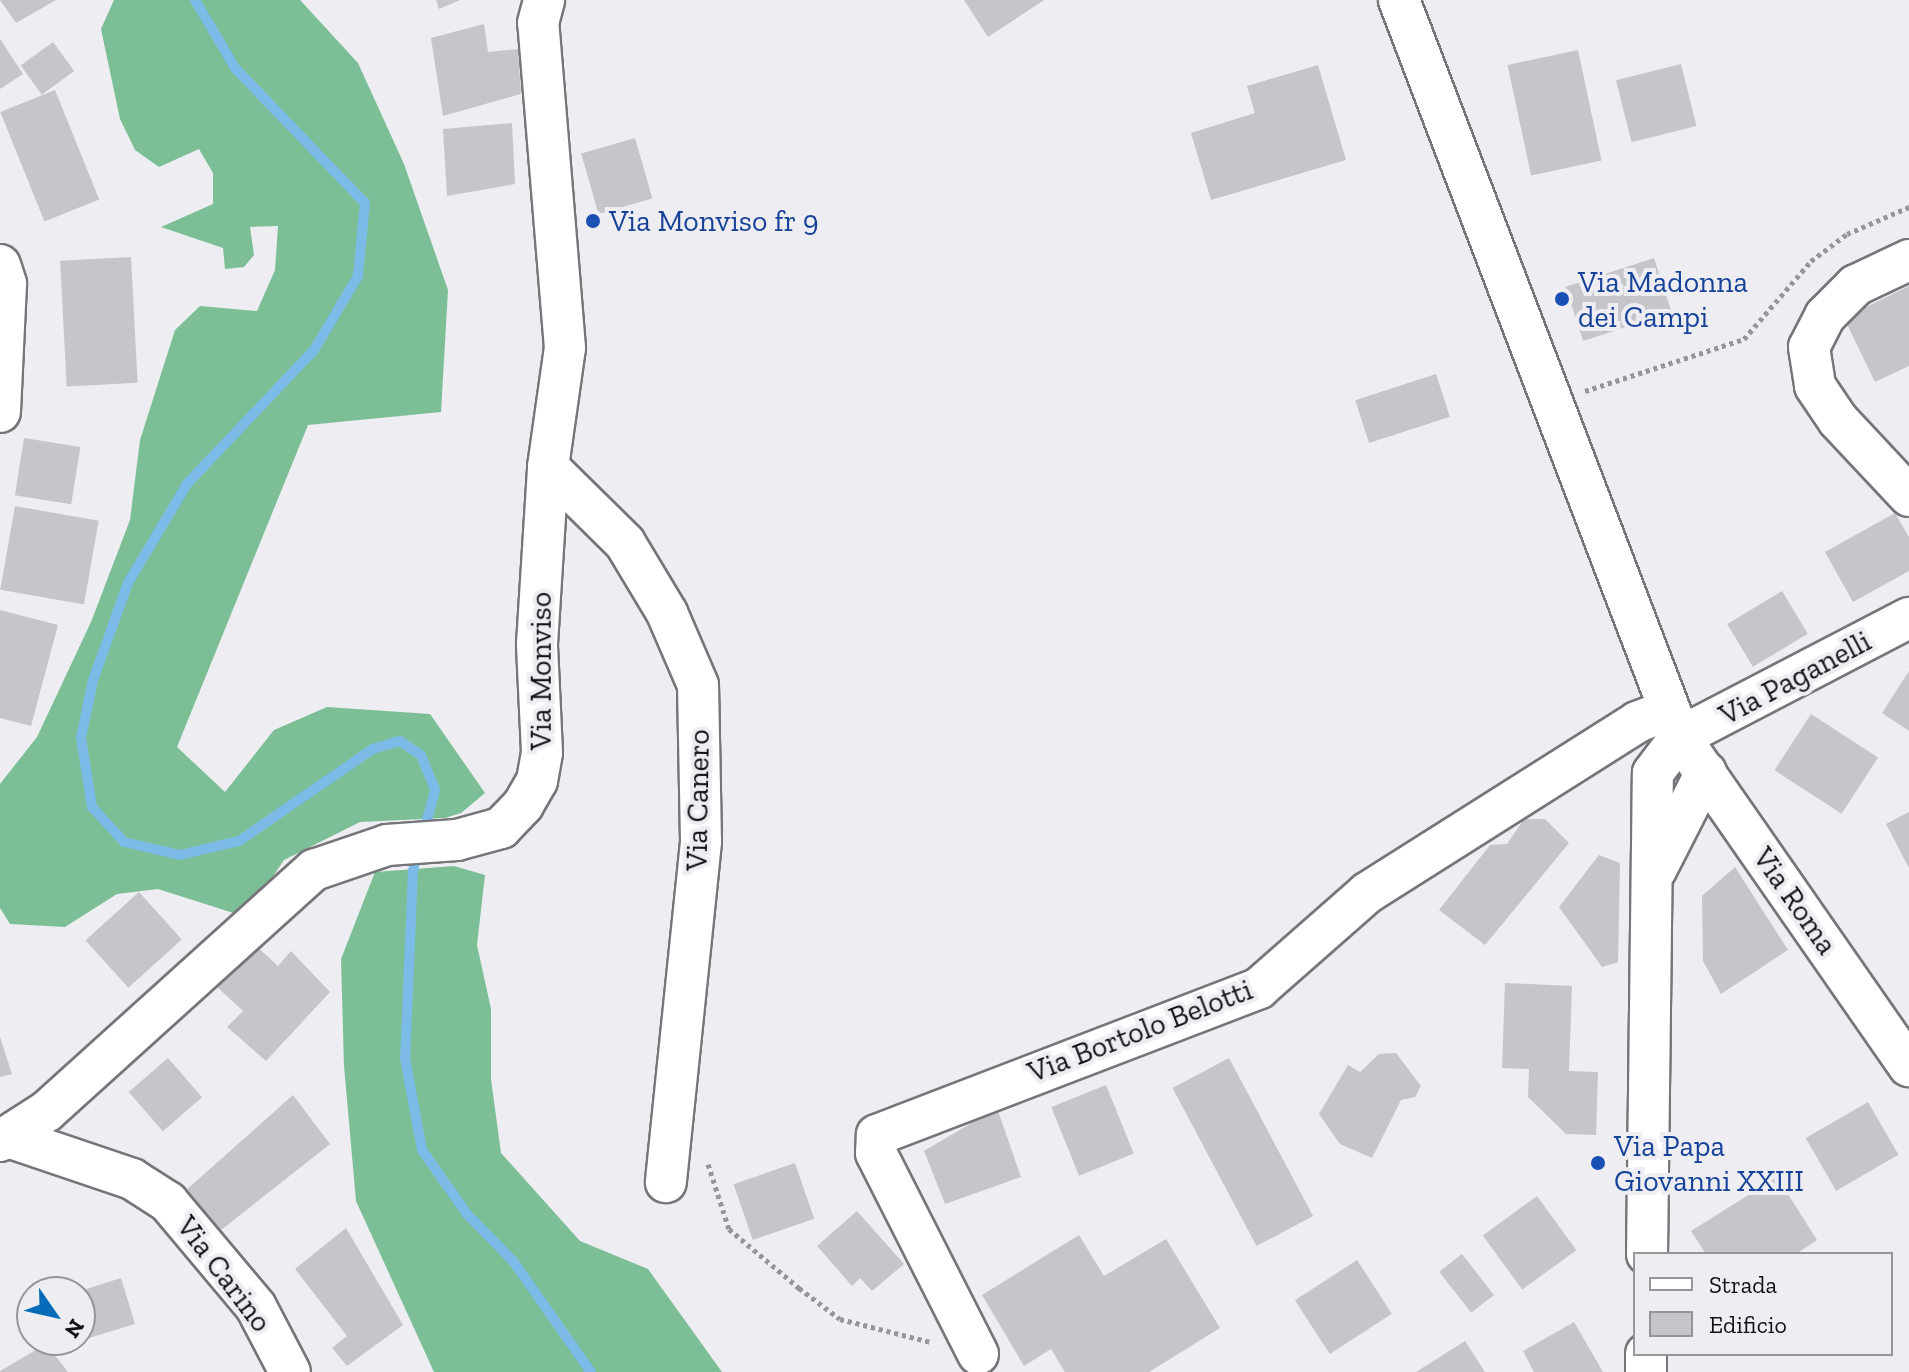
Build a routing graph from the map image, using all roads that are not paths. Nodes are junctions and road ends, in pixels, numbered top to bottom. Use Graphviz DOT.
graph roads {
  1 [pos="544,0"];
  2 [pos="1399,0"];
  3 [pos="1909,260"];
  4 [pos="0,265"];
  5 [pos="0,412"];
  6 [pos="548,467"];
  7 [pos="1909,496"];
  8 [pos="1909,618"];
  9 [pos="1675,724"];
  10 [pos="1706,772"];
  11 [pos="1651,881"];
  12 [pos="1909,1066"];
  13 [pos="6,1140"];
  14 [pos="666,1182"];
  15 [pos="1647,1252"];
  16 [pos="978,1354"];
  17 [pos="290,1372"];
  1 -- 6 [label="street, Via Monviso"];
  2 -- 9 [label="street"];
  3 -- 7 [label="street"];
  4 -- 5 [label="street"];
  6 -- 13 [label="street, Via Monviso"];
  6 -- 14 [label="street, Via Canero"];
  8 -- 9 [label="street, Via Paganelli"];
  9 -- 10 [label="street, Via Roma"];
  9 -- 11 [label="street"];
  9 -- 16 [label="street, Via Bortolo Belotti"];
  10 -- 11 [label="street"];
  10 -- 12 [label="street, Via Roma"];
  11 -- 15 [label="street"];
  13 -- 17 [label="street, Via Carino"];
}
